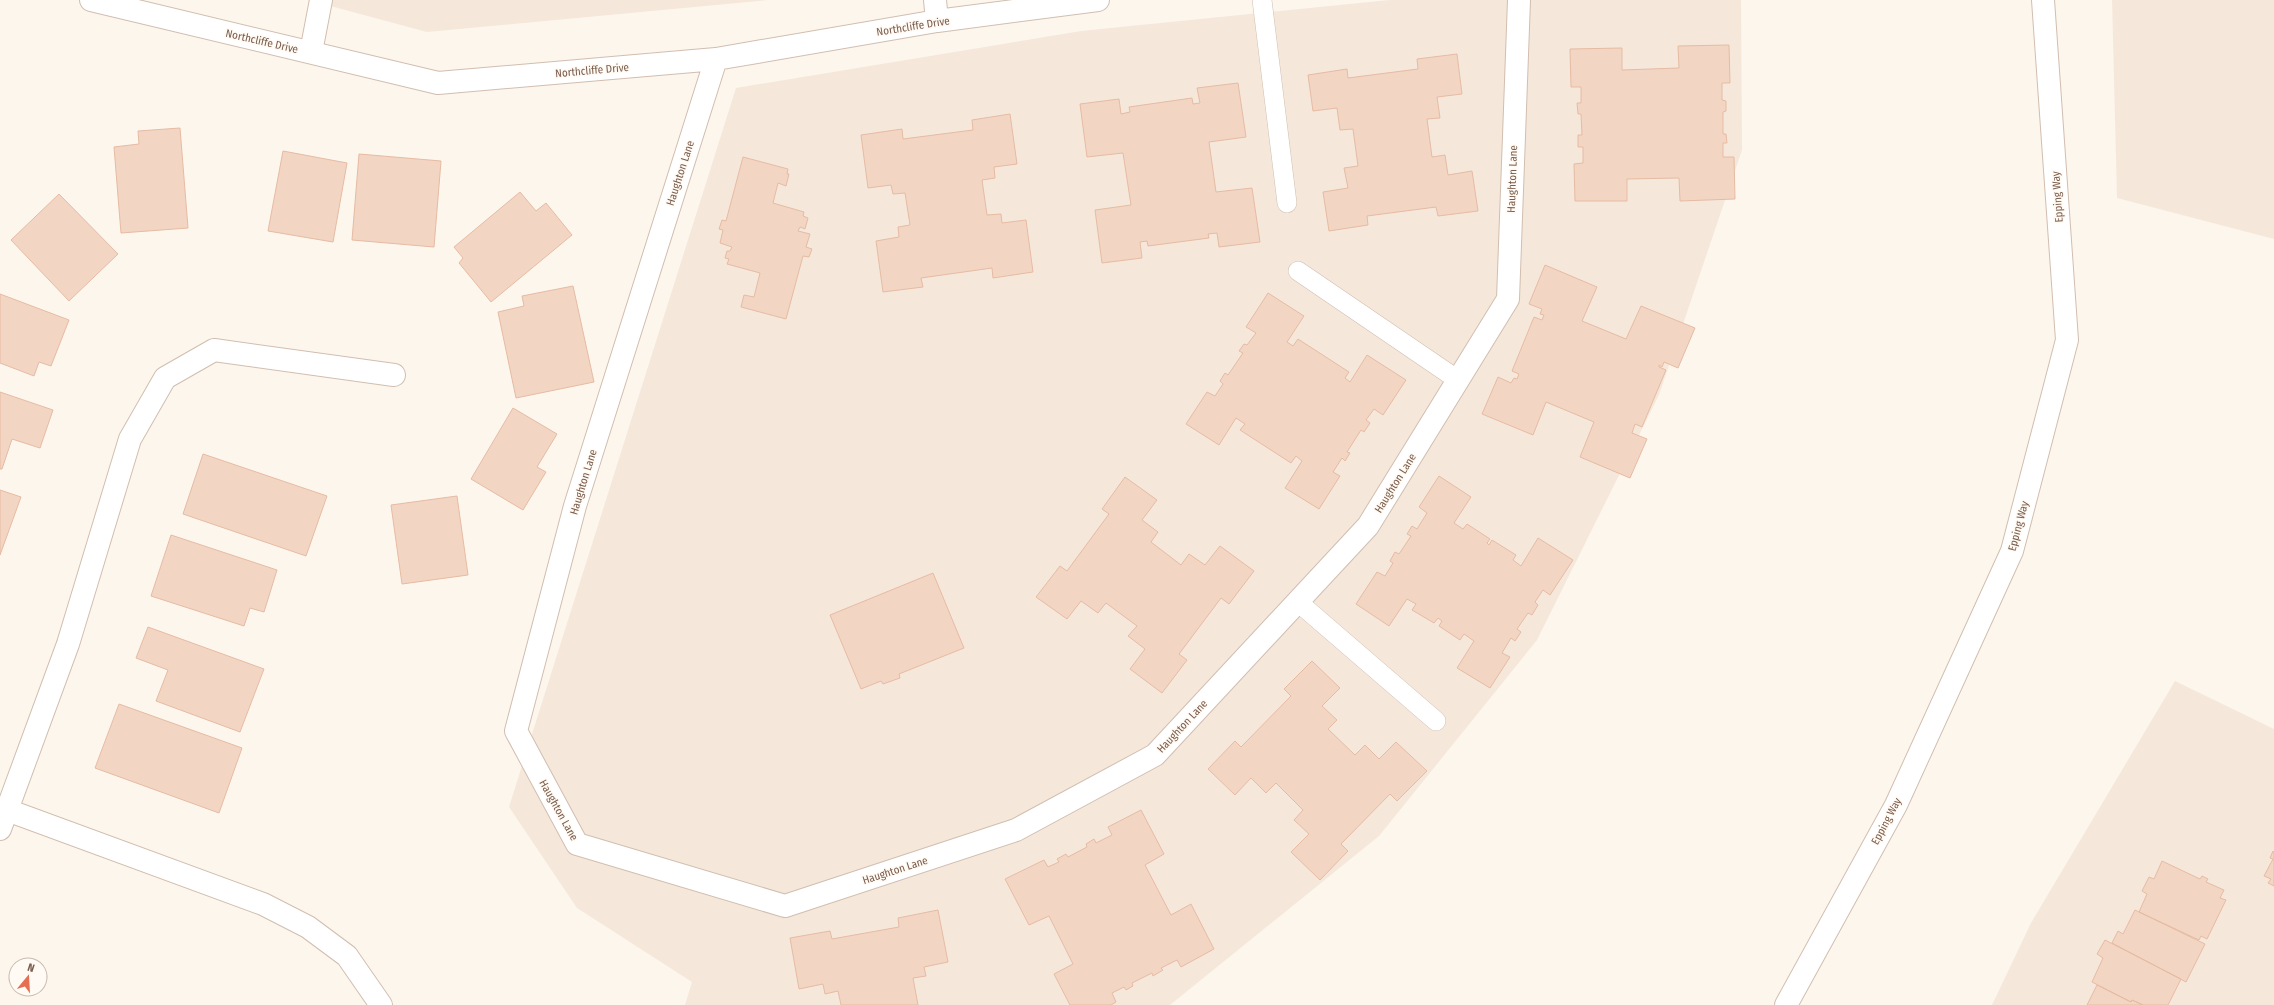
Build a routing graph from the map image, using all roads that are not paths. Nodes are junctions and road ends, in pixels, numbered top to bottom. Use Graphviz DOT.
graph roads {
  1 [pos="92,0"];
  2 [pos="321,0"];
  3 [pos="935,0"];
  4 [pos="1098,0"];
  5 [pos="1262,0"];
  6 [pos="1519,0"];
  7 [pos="2043,0"];
  8 [pos="937,21"];
  9 [pos="311,52"];
  10 [pos="716,59"];
  11 [pos="1287,203"];
  12 [pos="1298,271"];
  13 [pos="394,375"];
  14 [pos="1458,380"];
  15 [pos="1298,602"];
  16 [pos="1436,721"];
  17 [pos="3,820"];
  18 [pos="381,1005"];
  19 [pos="1786,1005"];
  1 -- 9 [label="street, Northcliffe Drive"];
  2 -- 9 [label="street"];
  3 -- 8 [label="street"];
  4 -- 8 [label="street, Northcliffe Drive"];
  5 -- 11 [label="lane"];
  6 -- 14 [label="street, Haughton Lane"];
  7 -- 19 [label="street, Epping Way"];
  8 -- 10 [label="street, Northcliffe Drive"];
  9 -- 10 [label="street, Northcliffe Drive"];
  10 -- 15 [label="street, Haughton Lane"];
  12 -- 14 [label="lane"];
  13 -- 17 [label="street"];
  14 -- 15 [label="street, Haughton Lane"];
  15 -- 16 [label="lane"];
  17 -- 18 [label="street"];
}
